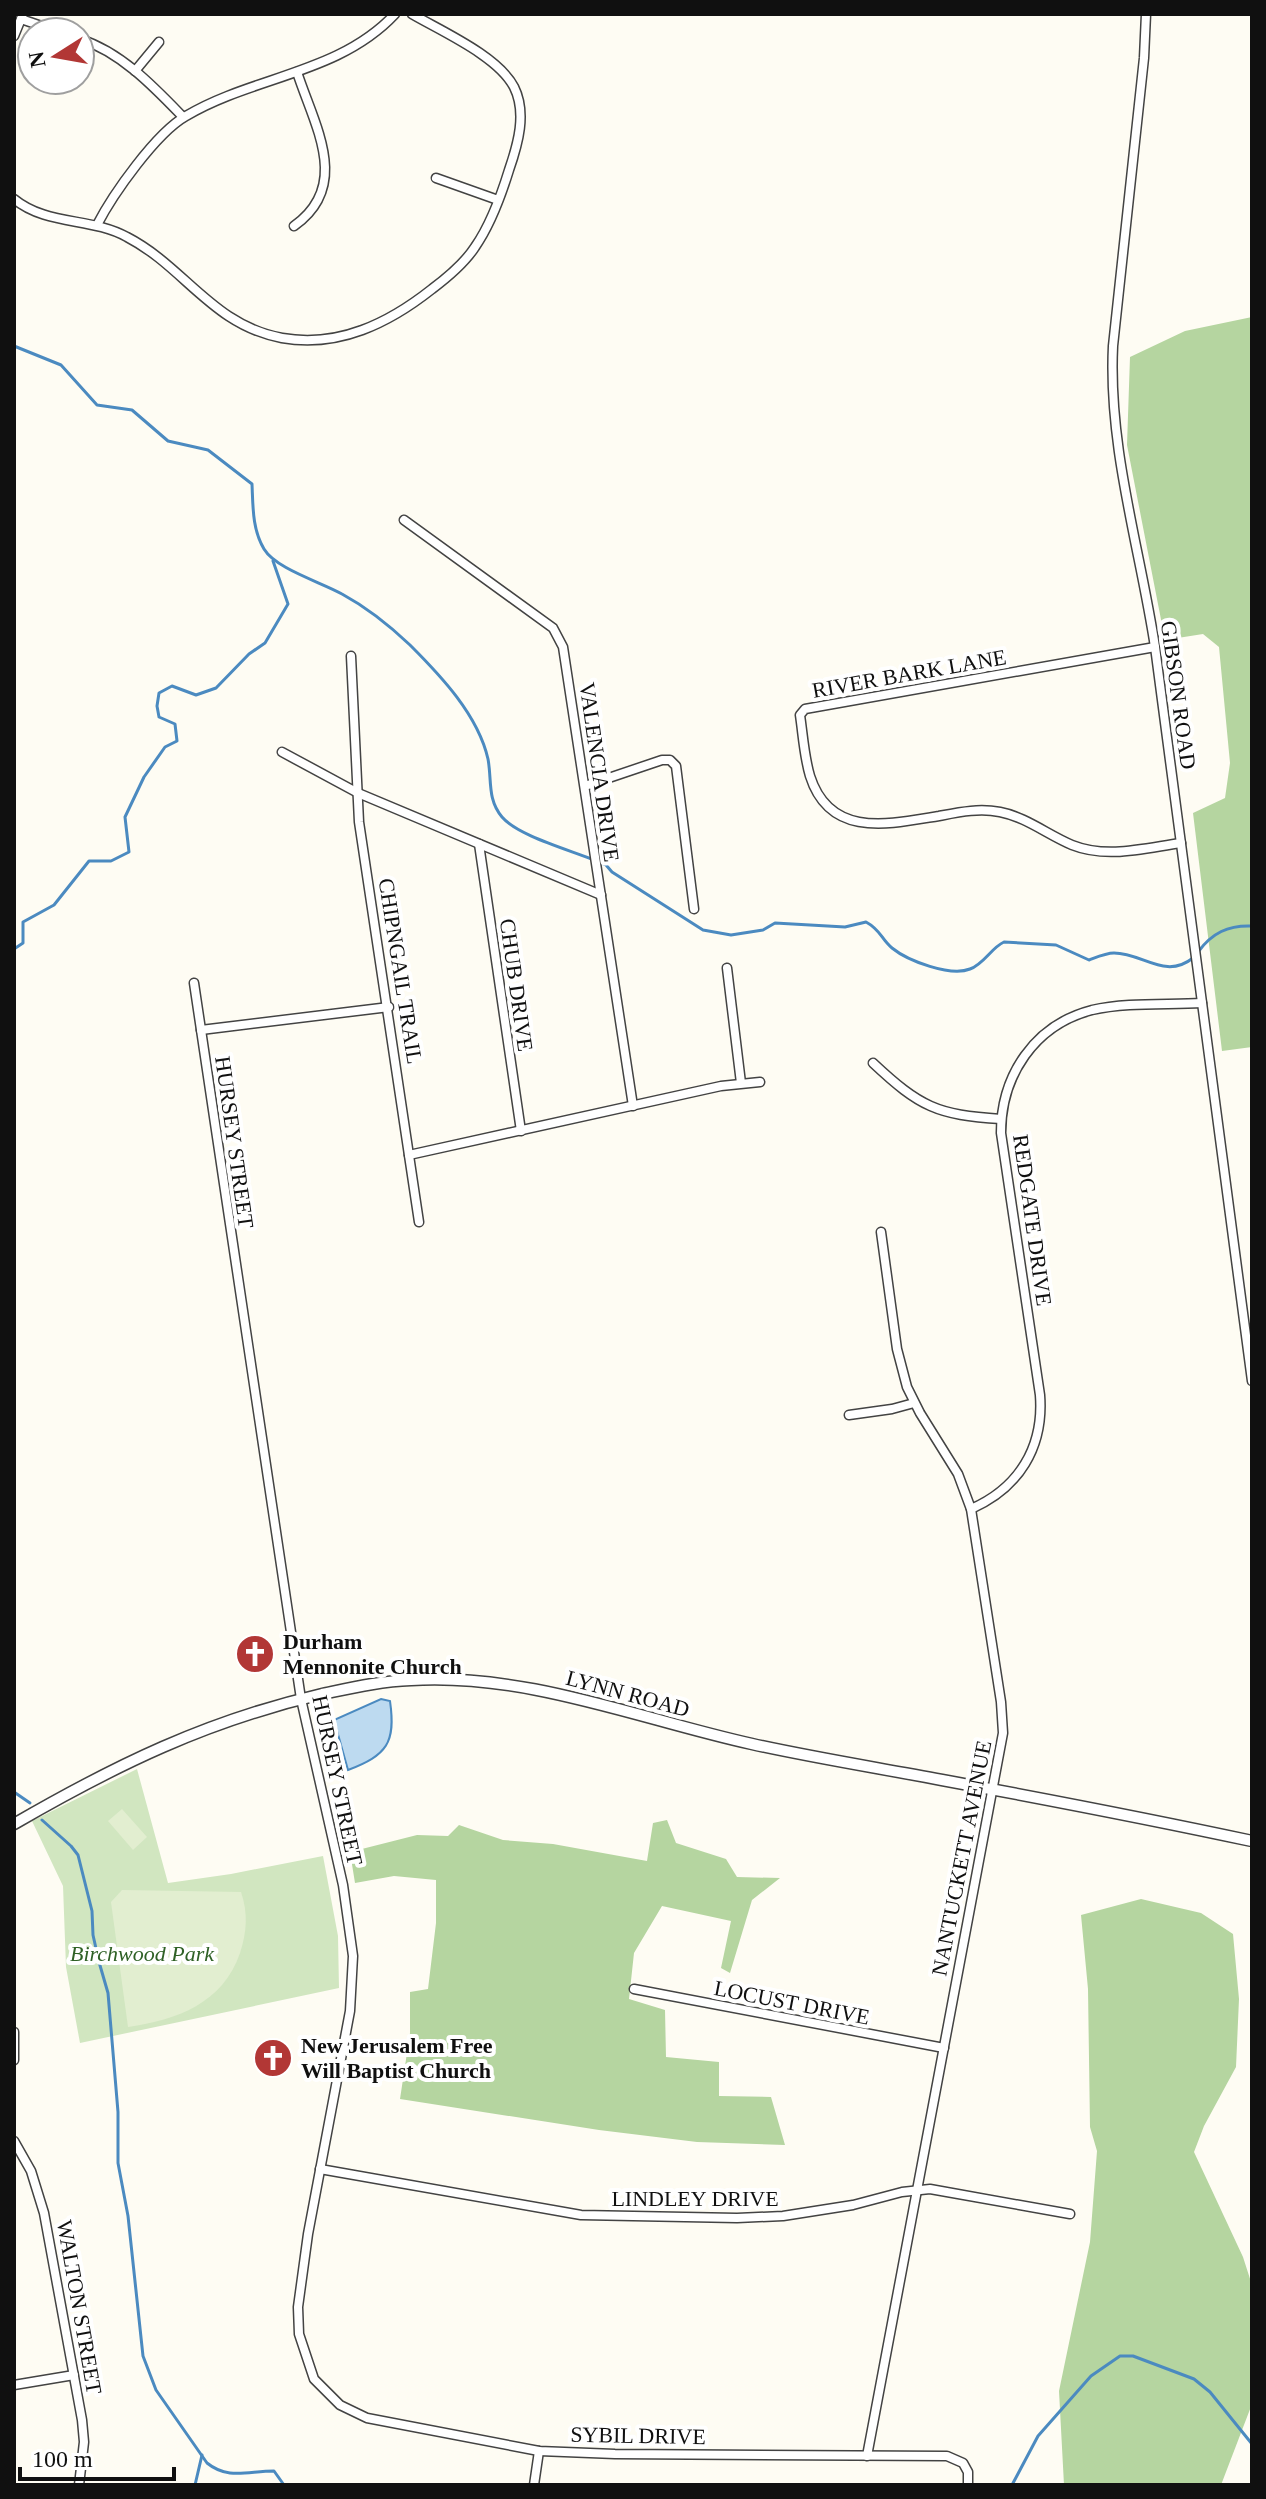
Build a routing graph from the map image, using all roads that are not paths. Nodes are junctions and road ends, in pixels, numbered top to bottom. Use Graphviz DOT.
graph roads {
  1 [pos="395,14"];
  2 [pos="412,14"];
  3 [pos="1146,14"];
  4 [pos="159,42"];
  5 [pos="96,46"];
  6 [pos="135,71"];
  7 [pos="297,72"];
  8 [pos="183,117"];
  9 [pos="436,178"];
  10 [pos="14,199"];
  11 [pos="498,200"];
  12 [pos="97,225"];
  13 [pos="294,226"];
  14 [pos="404,520"];
  15 [pos="1155,647"];
  16 [pos="351,656"];
  17 [pos="282,752"];
  18 [pos="585,786"];
  19 [pos="358,793"];
  20 [pos="1181,843"];
  21 [pos="479,844"];
  22 [pos="601,895"];
  23 [pos="694,909"];
  24 [pos="727,968"];
  25 [pos="194,983"];
  26 [pos="1202,1003"];
  27 [pos="389,1007"];
  28 [pos="201,1030"];
  29 [pos="873,1063"];
  30 [pos="760,1082"];
  31 [pos="741,1083"];
  32 [pos="633,1106"];
  33 [pos="1001,1119"];
  34 [pos="521,1131"];
  35 [pos="409,1155"];
  36 [pos="419,1222"];
  37 [pos="881,1232"];
  38 [pos="1250,1349"];
  39 [pos="1252,1381"];
  40 [pos="914,1403"];
  41 [pos="849,1415"];
  42 [pos="971,1509"];
  43 [pos="301,1699"];
  44 [pos="993,1790"];
  45 [pos="14,1824"];
  46 [pos="1252,1841"];
  47 [pos="634,1989"];
  48 [pos="14,2032"];
  49 [pos="944,2048"];
  50 [pos="14,2060"];
  51 [pos="14,2141"];
  52 [pos="320,2169"];
  53 [pos="918,2190"];
  54 [pos="1070,2214"];
  55 [pos="74,2375"];
  56 [pos="14,2385"];
  57 [pos="323,2389"];
  58 [pos="539,2451"];
  59 [pos="867,2456"];
  60 [pos="79,2485"];
  61 [pos="534,2485"];
  62 [pos="968,2485"];
  1 -- 7 [label="street"];
  2 -- 11 [label="street"];
  3 -- 15 [label="street, GIBSON ROAD"];
  4 -- 6 [label="street"];
  5 -- 6 [label="street"];
  6 -- 8 [label="street"];
  7 -- 8 [label="street"];
  7 -- 13 [label="street"];
  8 -- 12 [label="street"];
  9 -- 11 [label="street"];
  10 -- 12 [label="street"];
  11 -- 12 [label="street"];
  14 -- 18 [label="street, VALENCIA DRIVE"];
  15 -- 20 [label="street, GIBSON ROAD"];
  15 -- 20 [label="street, RIVER BARK LANE"];
  16 -- 19 [label="street, CHIPNGAIL TRAIL"];
  17 -- 19 [label="street"];
  18 -- 22 [label="street, VALENCIA DRIVE"];
  18 -- 23 [label="street"];
  19 -- 21 [label="street"];
  19 -- 27 [label="street, CHIPNGAIL TRAIL"];
  20 -- 26 [label="street, GIBSON ROAD"];
  21 -- 22 [label="street"];
  21 -- 34 [label="street, CHUB DRIVE"];
  22 -- 32 [label="street, VALENCIA DRIVE"];
  24 -- 31 [label="street"];
  25 -- 28 [label="street, HURSEY STREET"];
  26 -- 33 [label="street, REDGATE DRIVE"];
  26 -- 38 [label="street, GIBSON ROAD"];
  27 -- 28 [label="street"];
  27 -- 35 [label="street, CHIPNGAIL TRAIL"];
  28 -- 43 [label="street, HURSEY STREET"];
  29 -- 33 [label="street"];
  30 -- 31 [label="street"];
  31 -- 32 [label="street"];
  32 -- 34 [label="street"];
  33 -- 42 [label="street, REDGATE DRIVE"];
  34 -- 35 [label="street"];
  35 -- 36 [label="street, CHIPNGAIL TRAIL"];
  37 -- 40 [label="street, NANTUCKETT AVENUE"];
  38 -- 39 [label="street, GIBSON ROAD"];
  40 -- 41 [label="street"];
  40 -- 42 [label="street, NANTUCKETT AVENUE"];
  42 -- 44 [label="street, NANTUCKETT AVENUE"];
  43 -- 44 [label="street, LYNN ROAD"];
  43 -- 45 [label="street, LYNN ROAD"];
  43 -- 52 [label="street, HURSEY STREET"];
  44 -- 46 [label="street, LYNN ROAD"];
  44 -- 49 [label="street, NANTUCKETT AVENUE"];
  47 -- 49 [label="street, LOCUST DRIVE"];
  48 -- 50 [label="street"];
  49 -- 53 [label="street, NANTUCKETT AVENUE"];
  51 -- 55 [label="street, WALTON STREET"];
  52 -- 53 [label="street, LINDLEY DRIVE"];
  52 -- 57 [label="street, HURSEY STREET"];
  53 -- 54 [label="street, LINDLEY DRIVE"];
  53 -- 59 [label="street, NANTUCKETT AVENUE"];
  55 -- 56 [label="street"];
  55 -- 60 [label="street, WALTON STREET"];
  57 -- 58 [label="street, SYBIL DRIVE"];
  58 -- 59 [label="street, SYBIL DRIVE"];
  58 -- 61 [label="street"];
  59 -- 62 [label="street, SYBIL DRIVE"];
}
